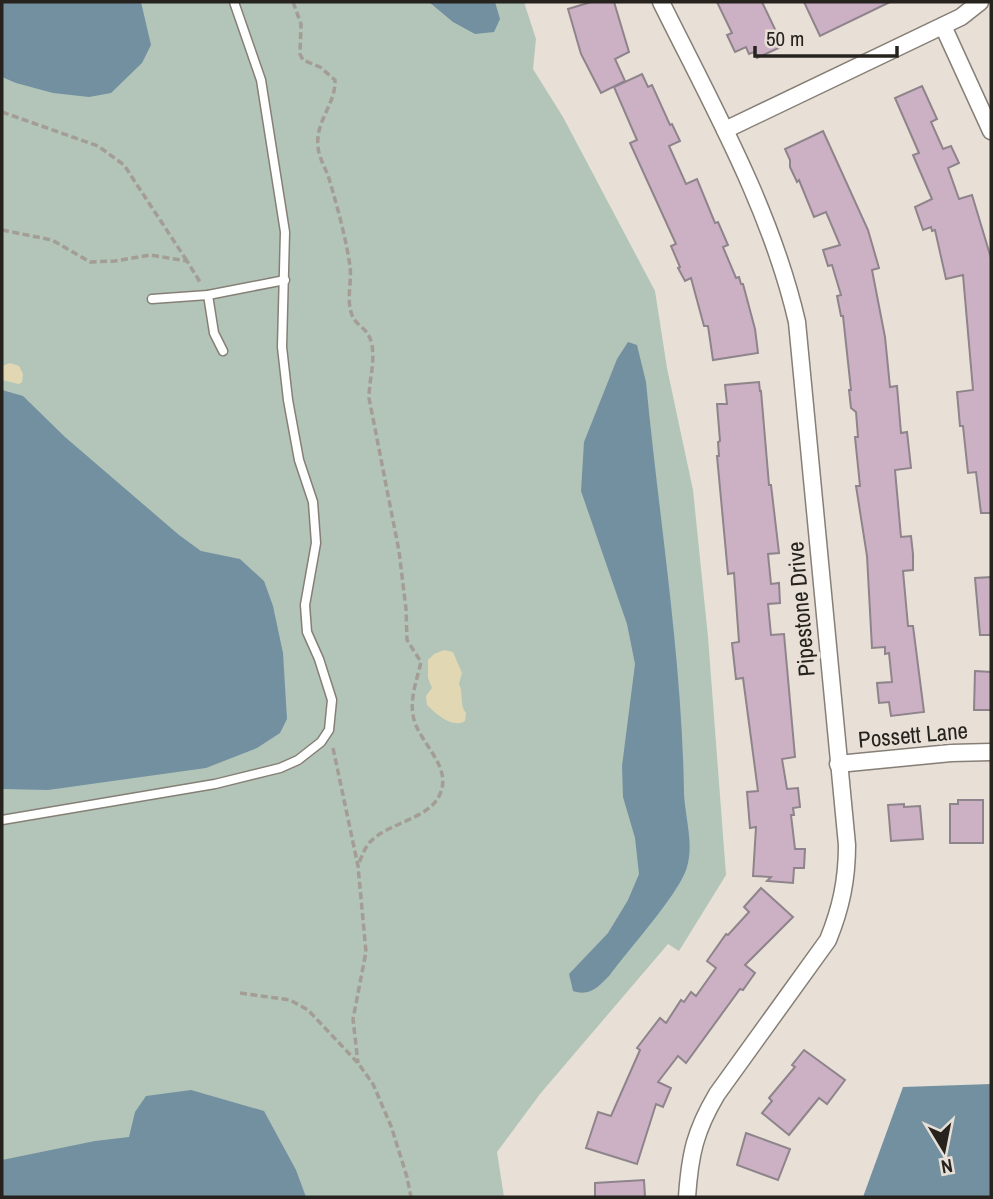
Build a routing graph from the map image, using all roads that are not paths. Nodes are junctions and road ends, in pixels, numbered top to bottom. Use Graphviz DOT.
graph roads {
  1 [pos="234,2"];
  2 [pos="661,2"];
  3 [pos="980,2"];
  4 [pos="943,26"];
  5 [pos="725,130"];
  6 [pos="991,131"];
  7 [pos="285,279"];
  8 [pos="208,295"];
  9 [pos="152,299"];
  10 [pos="223,351"];
  11 [pos="991,752"];
  12 [pos="838,764"];
  13 [pos="2,820"];
  14 [pos="687,1197"];
  1 -- 7 [label="lane"];
  2 -- 5 [label="street, Pipestone Drive"];
  3 -- 4 [label="street"];
  4 -- 5 [label="street"];
  4 -- 6 [label="street"];
  5 -- 12 [label="street, Pipestone Drive"];
  7 -- 8 [label="lane"];
  7 -- 13 [label="lane"];
  8 -- 9 [label="lane"];
  8 -- 10 [label="lane"];
  11 -- 12 [label="street, Possett Lane"];
  12 -- 14 [label="street, Pipestone Drive"];
}
